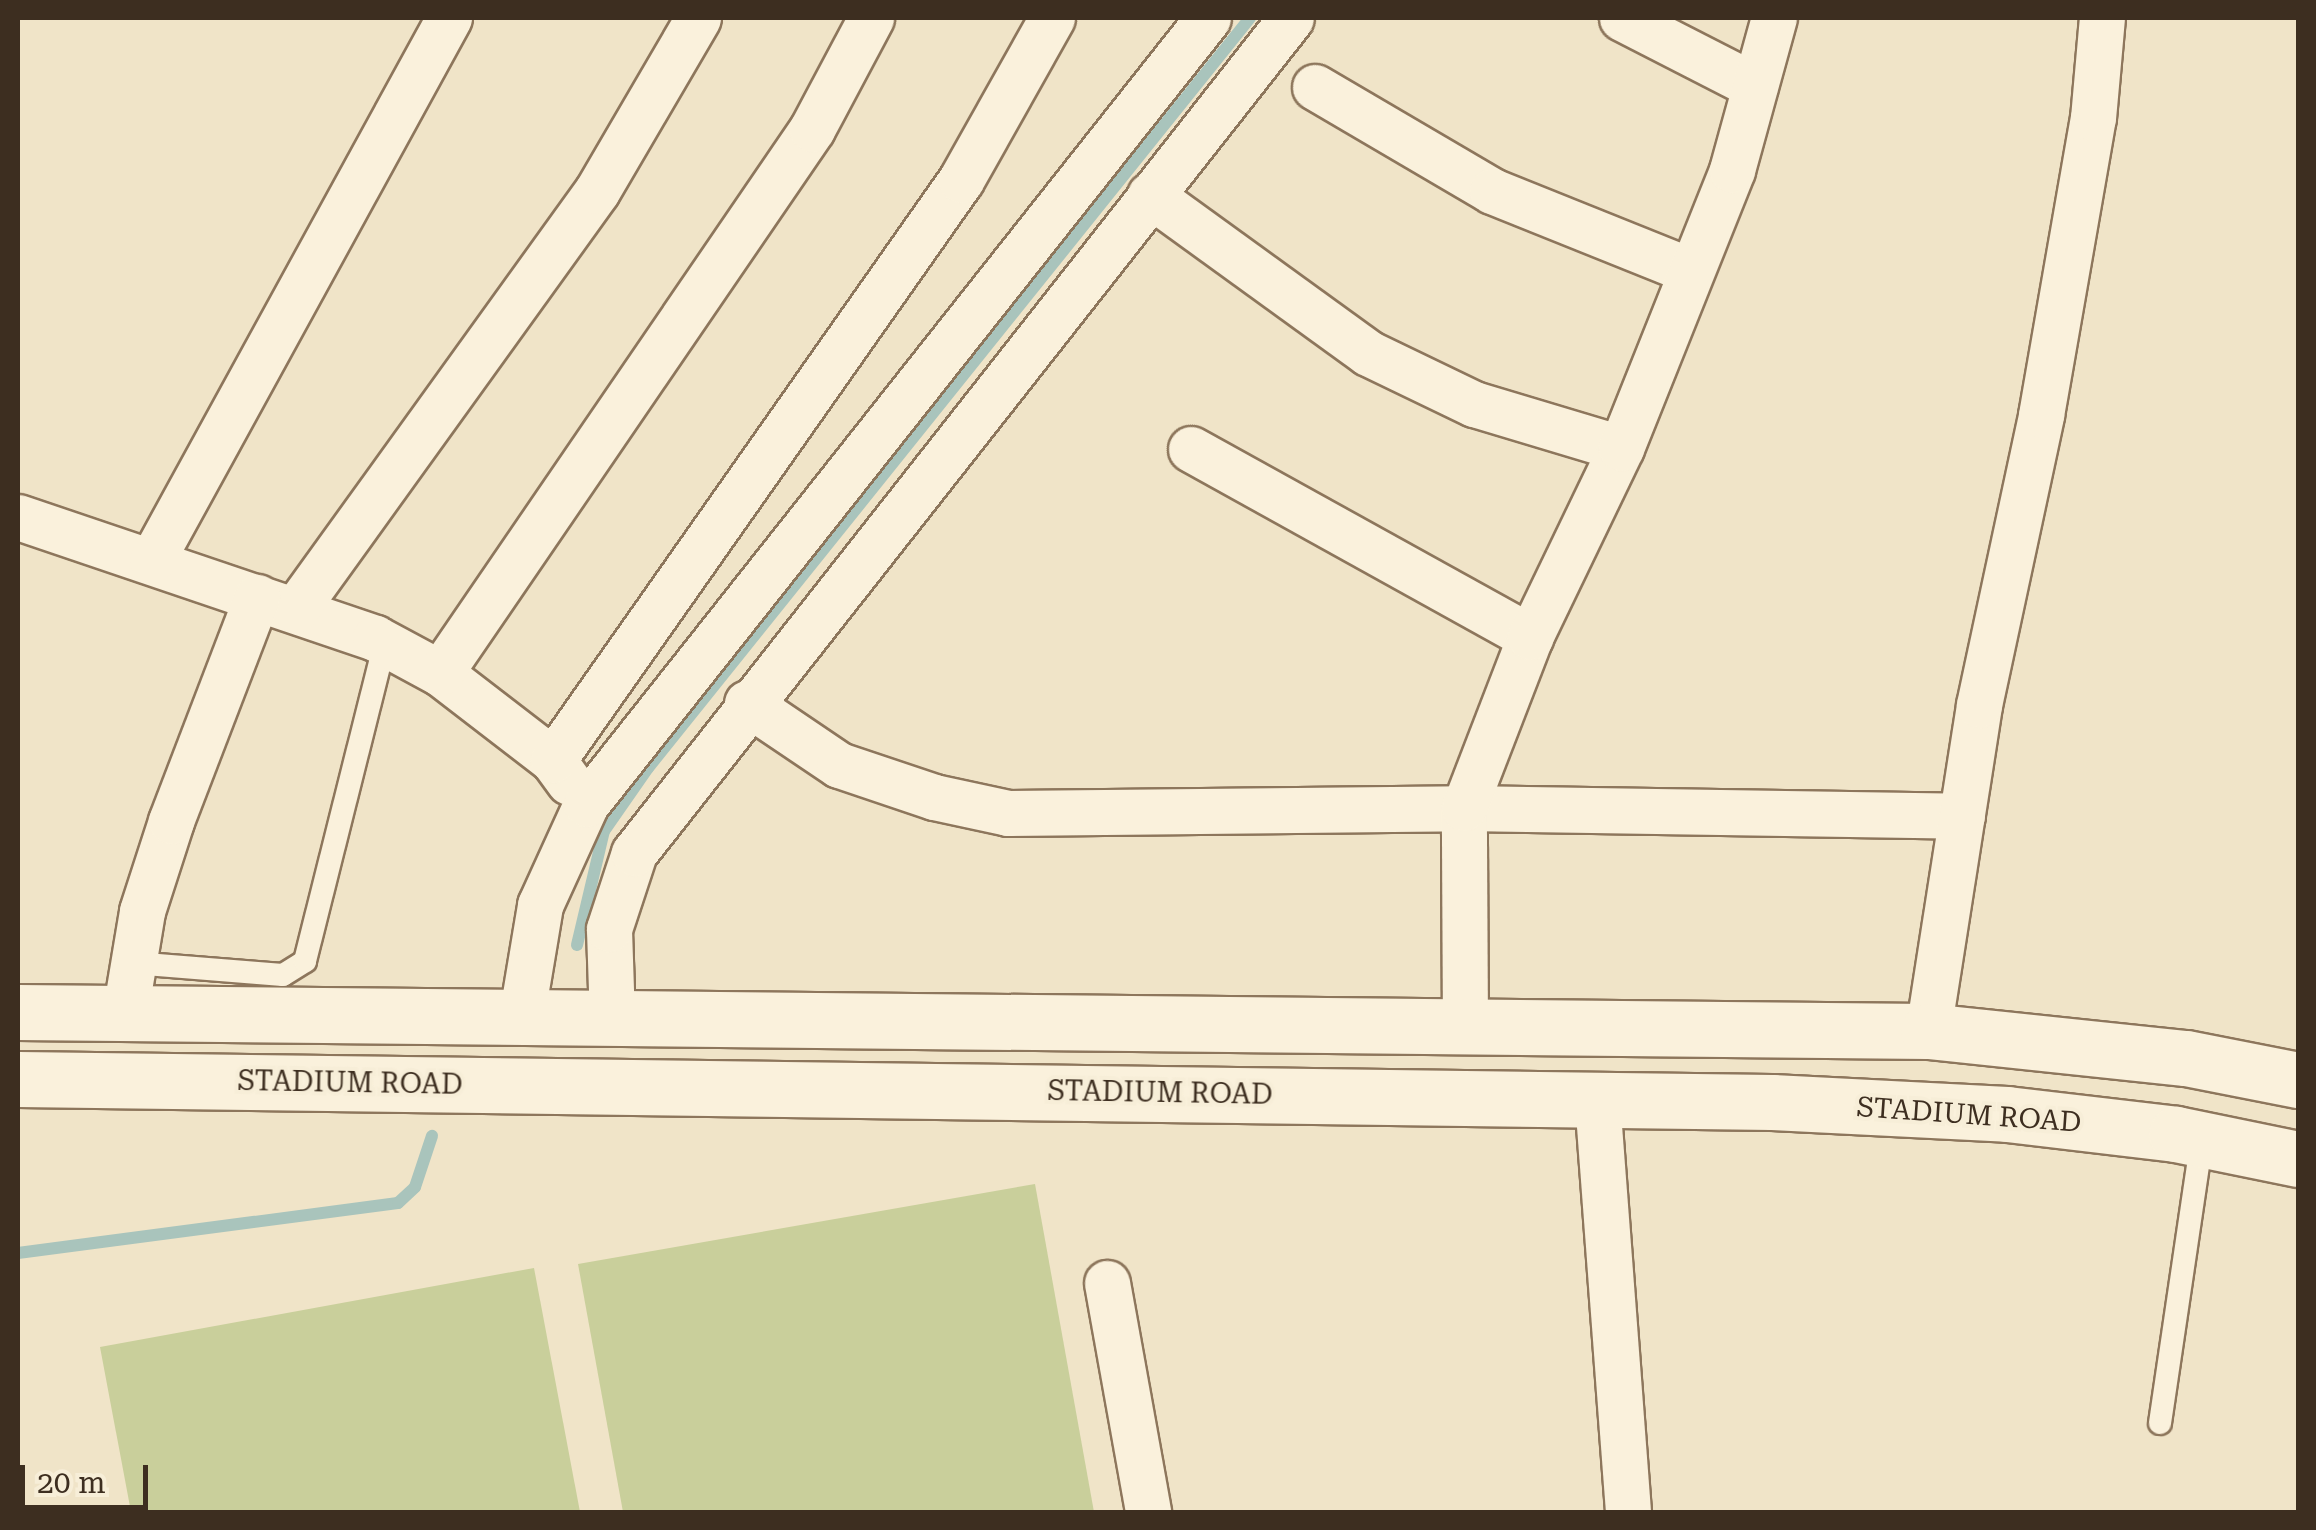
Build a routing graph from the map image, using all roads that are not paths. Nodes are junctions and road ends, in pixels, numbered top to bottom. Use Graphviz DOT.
graph roads {
  1 [pos="449,18"];
  2 [pos="698,18"];
  3 [pos="872,18"];
  4 [pos="1052,18"];
  5 [pos="1208,18"];
  6 [pos="1291,18"];
  7 [pos="1622,18"];
  8 [pos="1774,18"];
  9 [pos="2102,18"];
  10 [pos="1755,86"];
  11 [pos="1315,87"];
  12 [pos="1150,195"];
  13 [pos="1691,271"];
  14 [pos="1620,448"];
  15 [pos="1190,449"];
  16 [pos="18,517"];
  17 [pos="152,560"];
  18 [pos="276,604"];
  19 [pos="1530,637"];
  20 [pos="385,643"];
  21 [pos="440,672"];
  22 [pos="747,703"];
  23 [pos="553,760"];
  24 [pos="586,804"];
  25 [pos="1464,808"];
  26 [pos="1962,816"];
  27 [pos="129,988"];
  28 [pos="296,993"];
  29 [pos="18,1012"];
  30 [pos="521,1019"];
  31 [pos="612,1020"];
  32 [pos="1465,1030"];
  33 [pos="1928,1031"];
  34 [pos="18,1079"];
  35 [pos="2298,1080"];
  36 [pos="1597,1098"];
  37 [pos="2202,1139"];
  38 [pos="2298,1160"];
  39 [pos="1108,1283"];
  40 [pos="2160,1423"];
  41 [pos="1148,1512"];
  42 [pos="1628,1512"];
  1 -- 17 [label="street"];
  2 -- 18 [label="street"];
  3 -- 21 [label="street"];
  4 -- 23 [label="street"];
  5 -- 24 [label="street"];
  6 -- 12 [label="street"];
  7 -- 10 [label="street"];
  8 -- 10 [label="street"];
  9 -- 26 [label="street"];
  10 -- 13 [label="street"];
  11 -- 13 [label="street"];
  12 -- 14 [label="street"];
  12 -- 22 [label="street"];
  13 -- 14 [label="street"];
  14 -- 19 [label="street"];
  15 -- 19 [label="street"];
  16 -- 17 [label="street"];
  17 -- 18 [label="street"];
  18 -- 20 [label="street"];
  18 -- 27 [label="street"];
  19 -- 25 [label="street"];
  20 -- 21 [label="street"];
  20 -- 28 [label="lane"];
  21 -- 23 [label="street"];
  22 -- 25 [label="street"];
  22 -- 31 [label="street"];
  23 -- 24 [label="street"];
  24 -- 30 [label="street"];
  25 -- 26 [label="street"];
  25 -- 32 [label="street"];
  26 -- 33 [label="street"];
  27 -- 28 [label="main road"];
  27 -- 29 [label="main road"];
  28 -- 30 [label="main road"];
  30 -- 31 [label="main road"];
  31 -- 32 [label="main road"];
  32 -- 33 [label="main road"];
  33 -- 35 [label="main road"];
  34 -- 36 [label="main road, STADIUM ROAD"];
  36 -- 37 [label="main road, STADIUM ROAD"];
  36 -- 42 [label="street"];
  37 -- 38 [label="main road, STADIUM ROAD"];
  37 -- 40 [label="lane"];
  39 -- 41 [label="street"];
}
